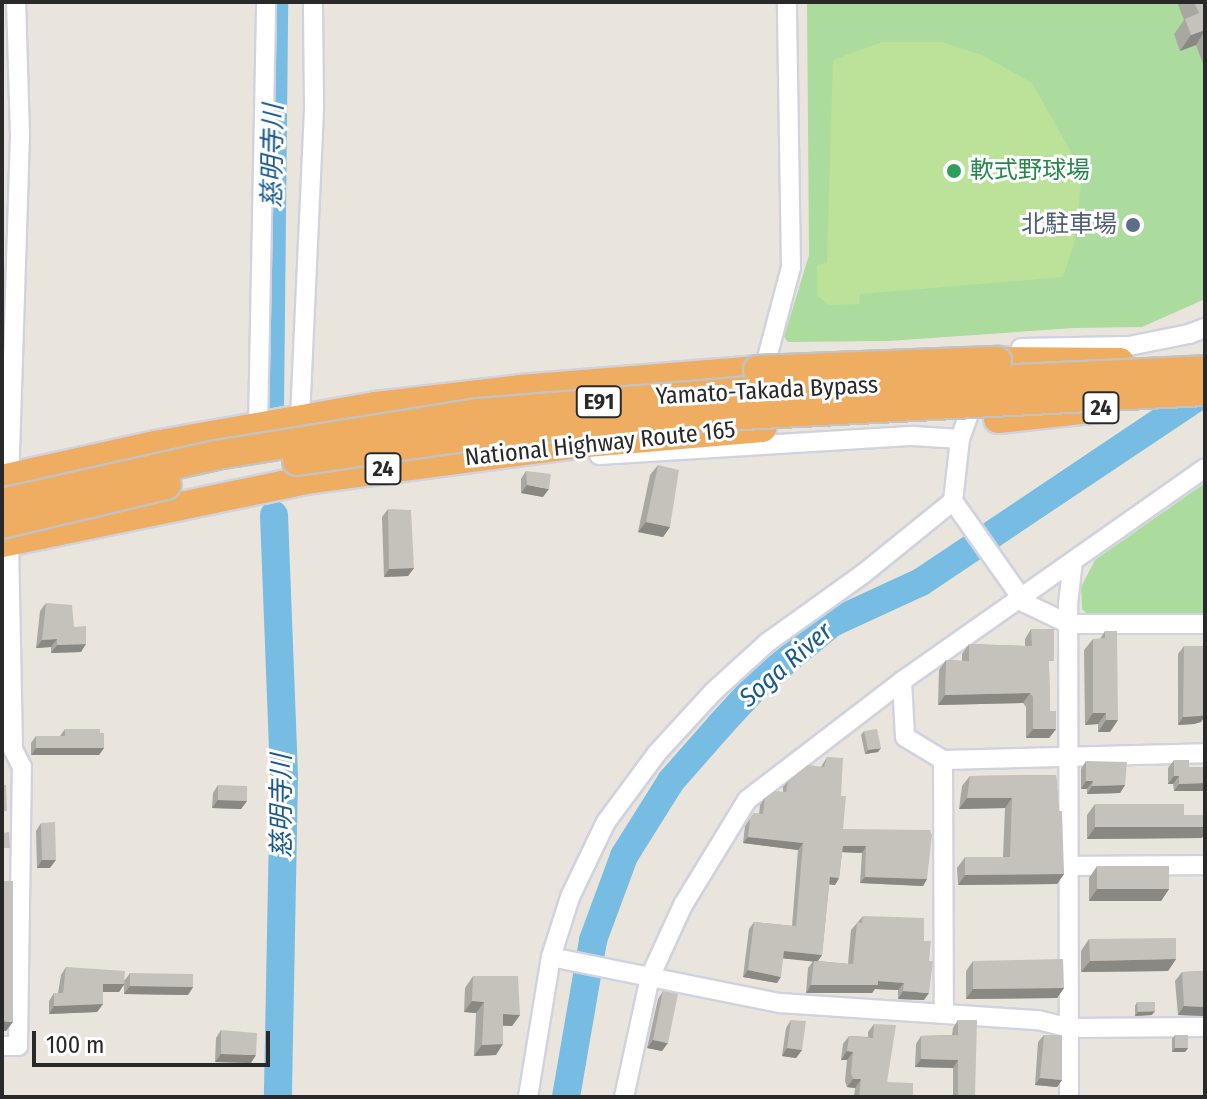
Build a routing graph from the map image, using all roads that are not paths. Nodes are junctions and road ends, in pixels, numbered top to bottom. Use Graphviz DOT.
graph roads {
  1 [pos="16,2"];
  2 [pos="266,2"];
  3 [pos="313,2"];
  4 [pos="787,2"];
  5 [pos="1205,328"];
  6 [pos="992,348"];
  7 [pos="1205,362"];
  8 [pos="762,364"];
  9 [pos="1205,370"];
  10 [pos="1205,393"];
  11 [pos="300,418"];
  12 [pos="258,427"];
  13 [pos="960,439"];
  14 [pos="449,459"];
  15 [pos="1205,468"];
  16 [pos="4,486"];
  17 [pos="955,504"];
  18 [pos="4,536"];
  19 [pos="1073,561"];
  20 [pos="1016,593"];
  21 [pos="1069,624"];
  22 [pos="1205,624"];
  23 [pos="902,681"];
  24 [pos="8,749"];
  25 [pos="1205,753"];
  26 [pos="1069,755"];
  27 [pos="943,760"];
  28 [pos="1205,865"];
  29 [pos="1069,866"];
  30 [pos="551,957"];
  31 [pos="642,975"];
  32 [pos="944,1014"];
  33 [pos="1205,1027"];
  34 [pos="1069,1028"];
  35 [pos="2,1046"];
  36 [pos="528,1097"];
  37 [pos="624,1097"];
  38 [pos="1069,1097"];
  1 -- 16 [label="street"];
  2 -- 12 [label="street"];
  3 -- 11 [label="street"];
  4 -- 8 [label="street"];
  5 -- 6 [label="street"];
  6 -- 8 [label="street"];
  6 -- 13 [label="street"];
  7 -- 8 [label="highway, 24, bridge"];
  8 -- 11 [label="highway, 24"];
  9 -- 16 [label="highway, Yamato-Takada Bypass / E91, bridge"];
  10 -- 14 [label="highway, National Highway Route 165 / 24"];
  10 -- 18 [label="highway, Yamato-Takada Bypass / E91, bridge"];
  11 -- 12 [label="highway, 24"];
  12 -- 16 [label="highway, 24"];
  13 -- 14 [label="street"];
  13 -- 17 [label="street"];
  14 -- 18 [label="highway, National Highway Route 165 / 24"];
  15 -- 19 [label="street"];
  16 -- 18 [label="street"];
  17 -- 20 [label="street"];
  17 -- 30 [label="street"];
  18 -- 24 [label="street"];
  19 -- 20 [label="street"];
  19 -- 21 [label="street"];
  20 -- 21 [label="street"];
  20 -- 23 [label="street"];
  21 -- 22 [label="street"];
  21 -- 26 [label="street"];
  23 -- 27 [label="street"];
  23 -- 31 [label="street"];
  24 -- 35 [label="street"];
  25 -- 26 [label="street"];
  26 -- 27 [label="street"];
  26 -- 29 [label="street"];
  27 -- 32 [label="street"];
  28 -- 29 [label="street"];
  29 -- 34 [label="street"];
  30 -- 31 [label="street"];
  30 -- 36 [label="street"];
  31 -- 32 [label="street"];
  31 -- 37 [label="street"];
  32 -- 34 [label="street"];
  33 -- 34 [label="street"];
  34 -- 38 [label="street"];
}
